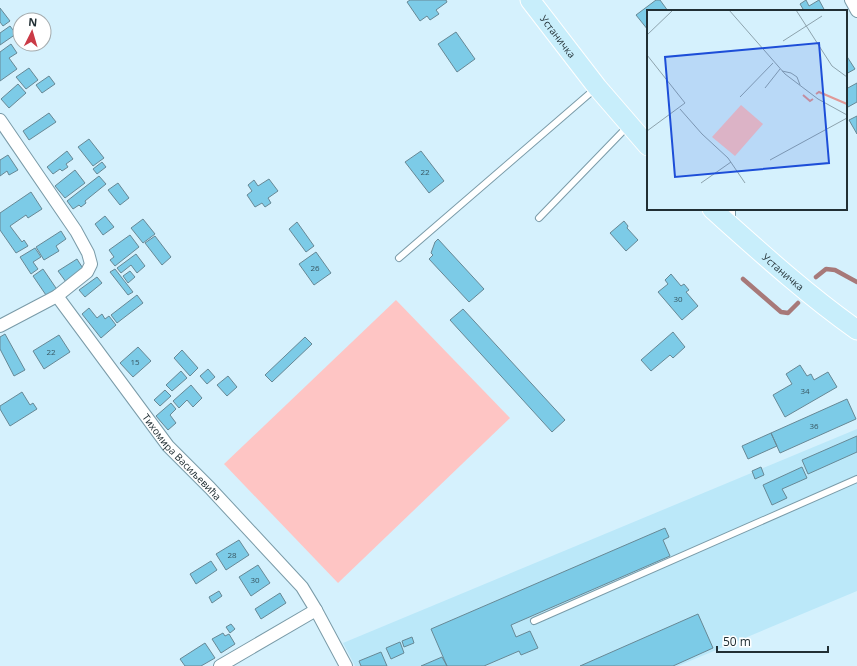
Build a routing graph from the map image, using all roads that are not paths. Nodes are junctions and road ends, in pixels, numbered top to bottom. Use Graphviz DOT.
graph roads {
  1 [pos="530,0"];
  2 [pos="851,0"];
  3 [pos="857,11"];
  4 [pos="597,87"];
  5 [pos="0,120"];
  6 [pos="641,136"];
  7 [pos="714,210"];
  8 [pos="539,218"];
  9 [pos="732,218"];
  10 [pos="399,258"];
  11 [pos="57,296"];
  12 [pos="0,326"];
  13 [pos="857,330"];
  14 [pos="857,479"];
  15 [pos="316,610"];
  16 [pos="534,621"];
  17 [pos="220,666"];
  18 [pos="346,666"];
  1 -- 4 [label="main road, Устаничка"];
  2 -- 3 [label="street"];
  4 -- 6 [label="main road, Устаничка"];
  4 -- 10 [label="lane"];
  5 -- 11 [label="street"];
  6 -- 8 [label="lane"];
  7 -- 9 [label="main road, Устаничка"];
  9 -- 13 [label="main road, Устаничка"];
  11 -- 12 [label="street"];
  11 -- 15 [label="street, Тихомира Васиљевића"];
  14 -- 16 [label="lane"];
  15 -- 17 [label="street"];
  15 -- 18 [label="street, Тихомира Васиљевића"];
}
